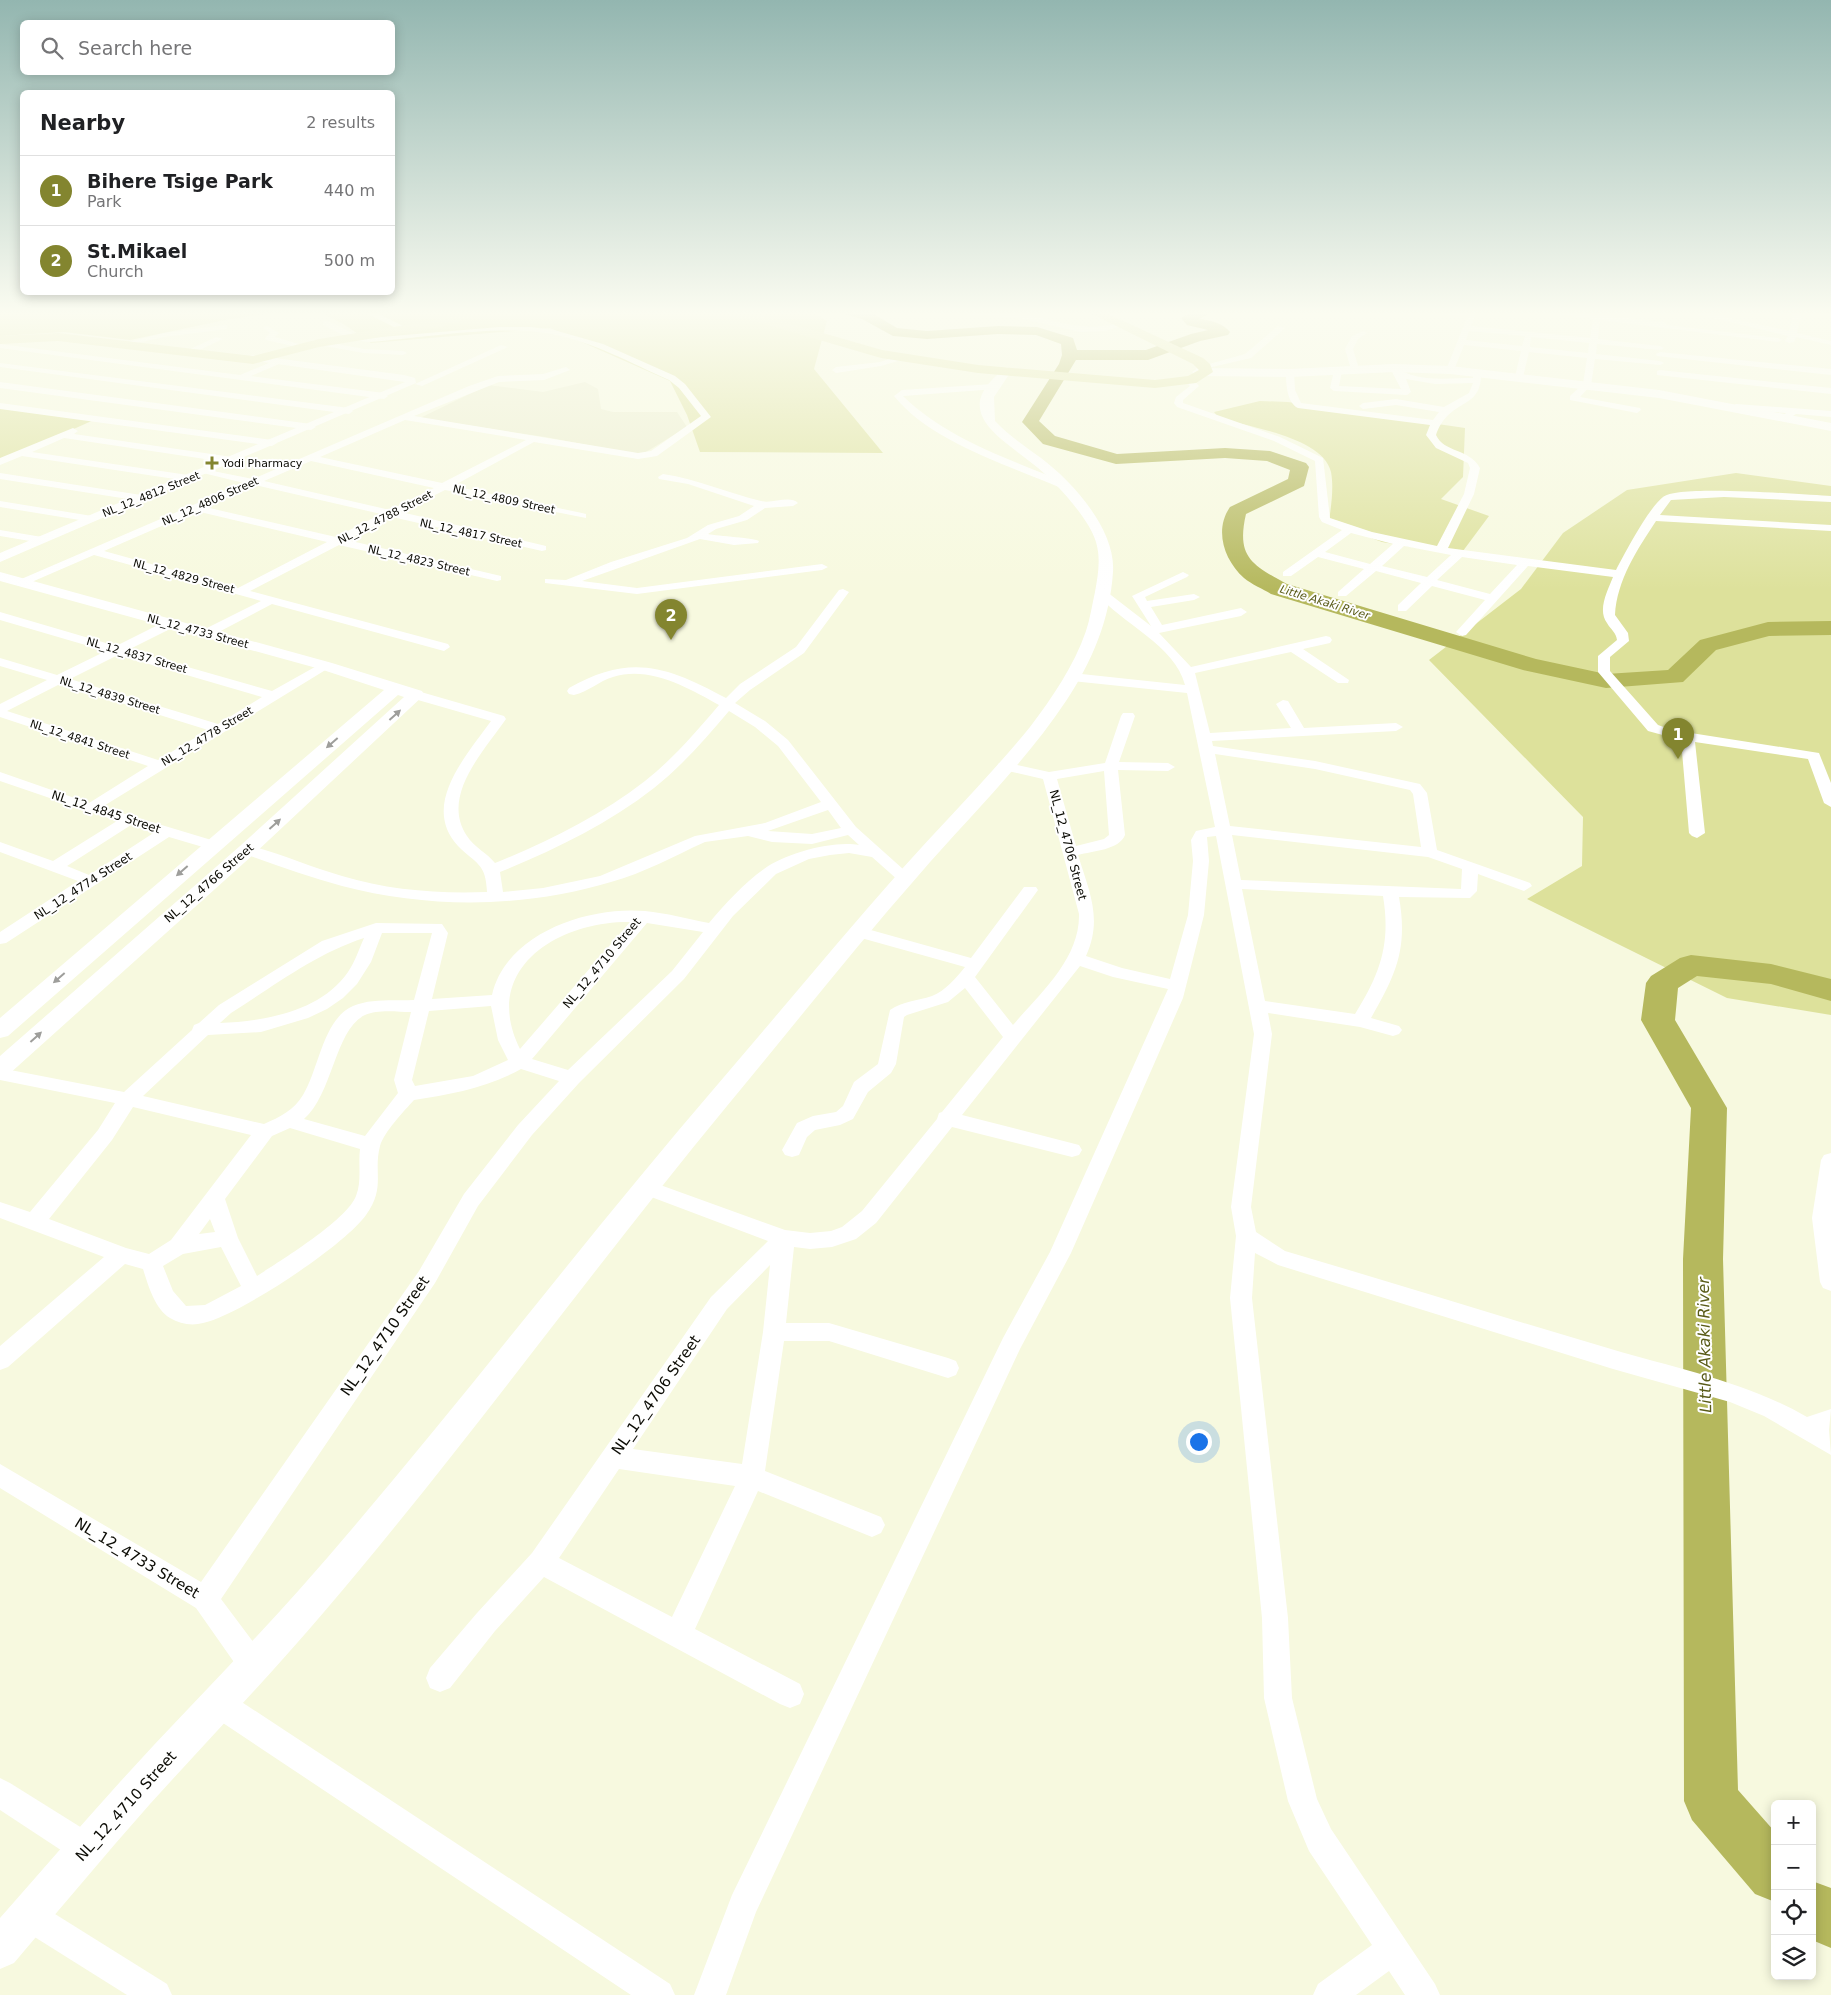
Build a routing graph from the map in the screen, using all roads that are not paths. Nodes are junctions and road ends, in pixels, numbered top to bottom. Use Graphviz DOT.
graph roads {
  1 [pos="144,404"];
  2 [pos="182,404"];
  3 [pos="295,404"];
  4 [pos="365,404"];
  5 [pos="436,404"];
  6 [pos="696,404"];
  7 [pos="905,404"];
  8 [pos="987,404"];
  9 [pos="1179,404"];
  10 [pos="1298,404"];
  11 [pos="1379,404"];
  12 [pos="1409,404"];
  13 [pos="1458,404"];
  14 [pos="1605,404"];
  15 [pos="1724,404"];
  16 [pos="3,406"];
  17 [pos="173,408"];
  18 [pos="1446,410"];
  19 [pos="1637,410"];
  20 [pos="349,411"];
  21 [pos="1361,414"];
  22 [pos="1790,414"];
  23 [pos="1831,414"];
  24 [pos="408,418"];
  25 [pos="98,419"];
  26 [pos="1435,423"];
  27 [pos="136,424"];
  28 [pos="311,427"];
  29 [pos="1831,427"];
  30 [pos="62,436"];
  31 [pos="272,443"];
  32 [pos="21,454"];
  33 [pos="309,458"];
  34 [pos="232,460"];
  35 [pos="0,462"];
  36 [pos="206,471"];
  37 [pos="0,476"];
  38 [pos="663,477"];
  39 [pos="188,478"];
  40 [pos="254,482"];
  41 [pos="1065,486"];
  42 [pos="445,487"];
  43 [pos="97,491"];
  44 [pos="141,498"];
  45 [pos="1831,499"];
  46 [pos="793,503"];
  47 [pos="0,504"];
  48 [pos="762,505"];
  49 [pos="195,508"];
  50 [pos="52,512"];
  51 [pos="390,515"];
  52 [pos="582,516"];
  53 [pos="92,518"];
  54 [pos="1652,518"];
  55 [pos="1831,528"];
  56 [pos="1350,529"];
  57 [pos="0,533"];
  58 [pos="700,536"];
  59 [pos="42,540"];
  60 [pos="338,541"];
  61 [pos="754,541"];
  62 [pos="1401,543"];
  63 [pos="542,548"];
  64 [pos="1441,550"];
  65 [pos="94,552"];
  66 [pos="1316,552"];
  67 [pos="1459,553"];
  68 [pos="0,558"];
  69 [pos="1524,564"];
  70 [pos="822,567"];
  71 [pos="1373,567"];
  72 [pos="1287,574"];
  73 [pos="1619,574"];
  74 [pos="1183,575"];
  75 [pos="497,578"];
  76 [pos="8,580"];
  77 [pos="548,581"];
  78 [pos="1429,582"];
  79 [pos="570,583"];
  80 [pos="240,591"];
  81 [pos="843,592"];
  82 [pos="1103,594"];
  83 [pos="1342,594"];
  84 [pos="1194,597"];
  85 [pos="1492,598"];
  86 [pos="273,599"];
  87 [pos="1142,605"];
  88 [pos="1402,608"];
  89 [pos="1241,612"];
  90 [pos="0,616"];
  91 [pos="170,624"];
  92 [pos="1154,630"];
  93 [pos="1462,632"];
  94 [pos="207,633"];
  95 [pos="1326,640"];
  96 [pos="444,647"];
  97 [pos="1292,648"];
  98 [pos="118,650"];
  99 [pos="0,662"];
  100 [pos="326,666"];
  101 [pos="1188,671"];
  102 [pos="1072,677"];
  103 [pos="59,680"];
  104 [pos="1343,680"];
  105 [pos="396,688"];
  106 [pos="1192,690"];
  107 [pos="574,691"];
  108 [pos="416,695"];
  109 [pos="273,696"];
  110 [pos="727,704"];
  111 [pos="1283,704"];
  112 [pos="0,711"];
  113 [pos="1128,716"];
  114 [pos="1396,727"];
  115 [pos="220,729"];
  116 [pos="1300,732"];
  117 [pos="1688,737"];
  118 [pos="1206,743"];
  119 [pos="160,765"];
  120 [pos="1004,766"];
  121 [pos="1111,766"];
  122 [pos="1168,767"];
  123 [pos="0,776"];
  124 [pos="1049,776"];
  125 [pos="831,803"];
  126 [pos="1831,803"];
  127 [pos="90,808"];
  128 [pos="128,820"];
  129 [pos="851,830"];
  130 [pos="1224,830"];
  131 [pos="748,831"];
  132 [pos="166,832"];
  133 [pos="1697,832"];
  134 [pos="213,844"];
  135 [pos="247,850"];
  136 [pos="3,851"];
  137 [pos="1070,852"];
  138 [pos="1430,852"];
  139 [pos="876,853"];
  140 [pos="1470,866"];
  141 [pos="55,867"];
  142 [pos="492,870"];
  143 [pos="905,878"];
  144 [pos="92,881"];
  145 [pos="1235,884"];
  146 [pos="1524,886"];
  147 [pos="1030,890"];
  148 [pos="1390,891"];
  149 [pos="495,898"];
  150 [pos="644,916"];
  151 [pos="0,922"];
  152 [pos="376,928"];
  153 [pos="17,929"];
  154 [pos="712,929"];
  155 [pos="860,932"];
  156 [pos="0,939"];
  157 [pos="1076,959"];
  158 [pos="970,970"];
  159 [pos="1177,986"];
  160 [pos="499,1000"];
  161 [pos="420,1006"];
  162 [pos="1257,1006"];
  163 [pos="1360,1021"];
  164 [pos="1,1026"];
  165 [pos="200,1029"];
  166 [pos="1393,1030"];
  167 [pos="1012,1036"];
  168 [pos="520,1061"];
  169 [pos="0,1070"];
  170 [pos="0,1074"];
  171 [pos="572,1078"];
  172 [pos="408,1094"];
  173 [pos="128,1099"];
  174 [pos="946,1118"];
  175 [pos="289,1121"];
  176 [pos="265,1131"];
  177 [pos="370,1145"];
  178 [pos="792,1150"];
  179 [pos="1072,1150"];
  180 [pos="1831,1160"];
  181 [pos="644,1187"];
  182 [pos="214,1198"];
  183 [pos="0,1210"];
  184 [pos="35,1221"];
  185 [pos="1246,1236"];
  186 [pos="226,1238"];
  187 [pos="784,1238"];
  188 [pos="178,1246"];
  189 [pos="121,1255"];
  190 [pos="151,1263"];
  191 [pos="1831,1282"];
  192 [pos="253,1289"];
  193 [pos="774,1332"];
  194 [pos="0,1360"];
  195 [pos="948,1368"];
  196 [pos="1831,1419"];
  197 [pos="1805,1429"];
  198 [pos="1831,1444"];
  199 [pos="613,1457"];
  200 [pos="0,1475"];
  201 [pos="752,1476"];
  202 [pos="872,1525"];
  203 [pos="541,1562"];
  204 [pos="204,1599"];
  205 [pos="678,1635"];
  206 [pos="253,1665"];
  207 [pos="440,1678"];
  208 [pos="790,1694"];
  209 [pos="218,1703"];
  210 [pos="0,1793"];
  211 [pos="87,1849"];
  212 [pos="28,1915"];
  213 [pos="0,1949"];
  214 [pos="1393,1949"];
  215 [pos="156,1995"];
  216 [pos="659,1995"];
  217 [pos="710,1995"];
  218 [pos="1329,1995"];
  219 [pos="1424,1995"];
  1 -- 17 [label="street"];
  2 -- 17 [label="street"];
  3 -- 20 [label="street"];
  4 -- 20 [label="street, NL_12_4812 Street"];
  5 -- 24 [label="street, NL_12_4806 Street"];
  6 -- 24 [label="street"];
  7 -- 41 [label="street"];
  8 -- 41 [label="street, NL_12_4710 Street"];
  9 -- 56 [label="street"];
  10 -- 21 [label="street"];
  11 -- 21 [label="street"];
  12 -- 18 [label="street"];
  13 -- 18 [label="street"];
  14 -- 19 [label="street"];
  15 -- 22 [label="main road"];
  16 -- 25 [label="street"];
  17 -- 27 [label="street"];
  17 -- 28 [label="street"];
  18 -- 26 [label="street"];
  20 -- 28 [label="street, NL_12_4812 Street"];
  21 -- 26 [label="street"];
  22 -- 23 [label="street"];
  22 -- 29 [label="main road"];
  24 -- 33 [label="street, NL_12_4806 Street"];
  24 -- 42 [label="street, NL_12_4788 Street"];
  25 -- 27 [label="street"];
  25 -- 30 [label="street"];
  26 -- 64 [label="street"];
  27 -- 31 [label="street"];
  28 -- 31 [label="street, NL_12_4812 Street"];
  30 -- 32 [label="street"];
  30 -- 34 [label="street"];
  31 -- 34 [label="street, NL_12_4812 Street"];
  32 -- 35 [label="street"];
  32 -- 39 [label="street"];
  33 -- 40 [label="street, NL_12_4806 Street"];
  33 -- 42 [label="street, NL_12_4809 Street"];
  34 -- 36 [label="street, NL_12_4812 Street"];
  36 -- 39 [label="street, NL_12_4812 Street"];
  36 -- 40 [label="street, NL_12_4817 Street"];
  37 -- 43 [label="street"];
  38 -- 48 [label="street"];
  39 -- 44 [label="street, NL_12_4812 Street"];
  40 -- 49 [label="street, NL_12_4806 Street"];
  40 -- 51 [label="street, NL_12_4817 Street"];
  41 -- 82 [label="street, NL_12_4710 Street"];
  42 -- 51 [label="street, NL_12_4788 Street"];
  42 -- 52 [label="street, NL_12_4809 Street"];
  43 -- 44 [label="street"];
  43 -- 50 [label="street"];
  44 -- 53 [label="street, NL_12_4812 Street"];
  45 -- 54 [label="street"];
  46 -- 48 [label="street"];
  47 -- 50 [label="street"];
  48 -- 58 [label="street"];
  49 -- 60 [label="street, NL_12_4823 Street"];
  49 -- 65 [label="street, NL_12_4806 Street"];
  50 -- 53 [label="street"];
  51 -- 60 [label="street, NL_12_4788 Street"];
  51 -- 63 [label="street, NL_12_4817 Street"];
  53 -- 59 [label="street, NL_12_4812 Street"];
  54 -- 55 [label="street"];
  54 -- 73 [label="street"];
  56 -- 62 [label="street"];
  56 -- 66 [label="street"];
  57 -- 59 [label="street"];
  58 -- 61 [label="street"];
  58 -- 79 [label="street"];
  59 -- 68 [label="street, NL_12_4812 Street"];
  60 -- 75 [label="street, NL_12_4823 Street"];
  60 -- 80 [label="street, NL_12_4788 Street"];
  62 -- 64 [label="street"];
  62 -- 71 [label="street"];
  64 -- 67 [label="street"];
  65 -- 76 [label="street, NL_12_4806 Street"];
  65 -- 80 [label="street, NL_12_4829 Street"];
  66 -- 71 [label="street"];
  66 -- 72 [label="street"];
  67 -- 69 [label="street"];
  67 -- 78 [label="street"];
  69 -- 73 [label="street"];
  69 -- 85 [label="street"];
  70 -- 79 [label="street"];
  71 -- 78 [label="street"];
  71 -- 83 [label="street"];
  73 -- 117 [label="street"];
  74 -- 87 [label="street"];
  76 -- 91 [label="street, NL_12_4733 Street"];
  77 -- 79 [label="street"];
  78 -- 85 [label="street"];
  78 -- 88 [label="street"];
  80 -- 86 [label="street, NL_12_4829 Street"];
  81 -- 110 [label="street"];
  82 -- 92 [label="street"];
  82 -- 102 [label="street, NL_12_4710 Street"];
  84 -- 87 [label="street"];
  85 -- 93 [label="street"];
  86 -- 94 [label="street"];
  86 -- 96 [label="street, NL_12_4829 Street"];
  87 -- 92 [label="street"];
  89 -- 92 [label="street"];
  90 -- 98 [label="street, NL_12_4837 Street"];
  91 -- 94 [label="street, NL_12_4733 Street"];
  91 -- 98 [label="street"];
  92 -- 101 [label="street"];
  94 -- 100 [label="street, NL_12_4733 Street"];
  95 -- 97 [label="street"];
  97 -- 101 [label="street"];
  97 -- 104 [label="street"];
  98 -- 103 [label="street"];
  98 -- 109 [label="street, NL_12_4837 Street"];
  99 -- 103 [label="street, NL_12_4839 Street"];
  100 -- 105 [label="street, NL_12_4733 Street"];
  100 -- 109 [label="street, NL_12_4778 Street"];
  101 -- 106 [label="street"];
  102 -- 106 [label="street"];
  102 -- 120 [label="street, NL_12_4710 Street"];
  103 -- 112 [label="street"];
  103 -- 115 [label="street, NL_12_4839 Street"];
  105 -- 108 [label="street, NL_12_4733 Street"];
  105 -- 134 [label="street, one-way"];
  106 -- 118 [label="street"];
  107 -- 110 [label="street"];
  135 -- 108 [label="street, NL_12_4766 Street, one-way"];
  108 -- 142 [label="street"];
  109 -- 115 [label="street, NL_12_4778 Street"];
  110 -- 125 [label="street"];
  110 -- 142 [label="street"];
  111 -- 116 [label="street"];
  112 -- 119 [label="street, NL_12_4841 Street"];
  113 -- 121 [label="street"];
  114 -- 116 [label="street"];
  115 -- 119 [label="street, NL_12_4778 Street"];
  116 -- 118 [label="street"];
  117 -- 126 [label="street"];
  117 -- 133 [label="street"];
  118 -- 130 [label="street"];
  118 -- 138 [label="street"];
  119 -- 127 [label="street, NL_12_4778 Street"];
  120 -- 124 [label="street, NL_12_4706 Street"];
  120 -- 143 [label="street, NL_12_4710 Street"];
  121 -- 122 [label="street"];
  121 -- 124 [label="street"];
  121 -- 137 [label="street"];
  123 -- 127 [label="street, NL_12_4845 Street"];
  124 -- 137 [label="street, NL_12_4706 Street"];
  125 -- 129 [label="street"];
  125 -- 131 [label="street"];
  127 -- 128 [label="street, NL_12_4845 Street"];
  128 -- 132 [label="street, NL_12_4845 Street"];
  128 -- 141 [label="street"];
  129 -- 131 [label="street"];
  129 -- 139 [label="street"];
  130 -- 138 [label="street"];
  130 -- 145 [label="street"];
  130 -- 159 [label="street"];
  131 -- 149 [label="street"];
  132 -- 134 [label="street, NL_12_4845 Street"];
  132 -- 144 [label="street, NL_12_4774 Street"];
  134 -- 164 [label="street, one-way"];
  135 -- 149 [label="street"];
  169 -- 135 [label="street, NL_12_4766 Street, one-way"];
  136 -- 141 [label="street"];
  137 -- 157 [label="street, NL_12_4706 Street"];
  138 -- 140 [label="street"];
  139 -- 143 [label="street"];
  139 -- 154 [label="street, NL_12_4710 Street"];
  140 -- 146 [label="street"];
  140 -- 148 [label="street"];
  141 -- 144 [label="street"];
  142 -- 149 [label="street"];
  143 -- 155 [label="street, NL_12_4710 Street"];
  144 -- 153 [label="street, NL_12_4774 Street"];
  145 -- 148 [label="street"];
  145 -- 162 [label="street"];
  147 -- 158 [label="street"];
  148 -- 163 [label="street"];
  150 -- 154 [label="street"];
  150 -- 160 [label="street, NL_12_4710 Street"];
  150 -- 168 [label="street, NL_12_4710 Street"];
  151 -- 153 [label="street"];
  152 -- 161 [label="street"];
  152 -- 165 [label="street"];
  152 -- 165 [label="street"];
  153 -- 156 [label="street, NL_12_4774 Street"];
  154 -- 171 [label="street, NL_12_4710 Street"];
  155 -- 158 [label="street"];
  155 -- 181 [label="street, NL_12_4710 Street"];
  157 -- 159 [label="street"];
  157 -- 167 [label="street, NL_12_4706 Street"];
  158 -- 167 [label="street"];
  158 -- 178 [label="street"];
  159 -- 217 [label="street"];
  160 -- 161 [label="street"];
  160 -- 168 [label="street, NL_12_4710 Street"];
  161 -- 172 [label="street"];
  161 -- 175 [label="street"];
  162 -- 163 [label="street"];
  162 -- 185 [label="street"];
  163 -- 166 [label="street"];
  165 -- 173 [label="street"];
  167 -- 174 [label="street, NL_12_4706 Street"];
  168 -- 171 [label="street"];
  168 -- 172 [label="street, NL_12_4710 Street"];
  170 -- 173 [label="street"];
  171 -- 204 [label="street, NL_12_4710 Street"];
  172 -- 177 [label="street"];
  173 -- 176 [label="street"];
  173 -- 184 [label="street"];
  174 -- 179 [label="street"];
  174 -- 187 [label="street, NL_12_4706 Street"];
  175 -- 176 [label="street"];
  175 -- 177 [label="street"];
  176 -- 182 [label="street"];
  177 -- 192 [label="street"];
  180 -- 191 [label="street"];
  181 -- 187 [label="street, NL_12_4706 Street"];
  181 -- 206 [label="street, NL_12_4710 Street"];
  182 -- 186 [label="street"];
  182 -- 188 [label="street"];
  183 -- 184 [label="street"];
  184 -- 189 [label="street"];
  185 -- 197 [label="street"];
  185 -- 214 [label="street"];
  186 -- 188 [label="street"];
  186 -- 192 [label="street"];
  187 -- 193 [label="street"];
  187 -- 199 [label="street, NL_12_4706 Street"];
  188 -- 190 [label="street"];
  189 -- 190 [label="street"];
  189 -- 194 [label="street"];
  190 -- 192 [label="street"];
  193 -- 195 [label="street"];
  193 -- 201 [label="street"];
  196 -- 197 [label="street"];
  197 -- 198 [label="street"];
  199 -- 201 [label="street"];
  199 -- 203 [label="street, NL_12_4706 Street"];
  200 -- 204 [label="street, NL_12_4733 Street"];
  201 -- 202 [label="street"];
  201 -- 205 [label="street"];
  203 -- 205 [label="street"];
  203 -- 207 [label="street, NL_12_4706 Street"];
  204 -- 206 [label="street, NL_12_4733 Street"];
  205 -- 208 [label="street"];
  206 -- 209 [label="street, NL_12_4710 Street"];
  209 -- 211 [label="street, NL_12_4710 Street"];
  209 -- 216 [label="street"];
  210 -- 211 [label="street"];
  211 -- 212 [label="street, NL_12_4710 Street"];
  212 -- 213 [label="street, NL_12_4710 Street"];
  212 -- 215 [label="street"];
  214 -- 218 [label="street"];
  214 -- 219 [label="street"];
}
